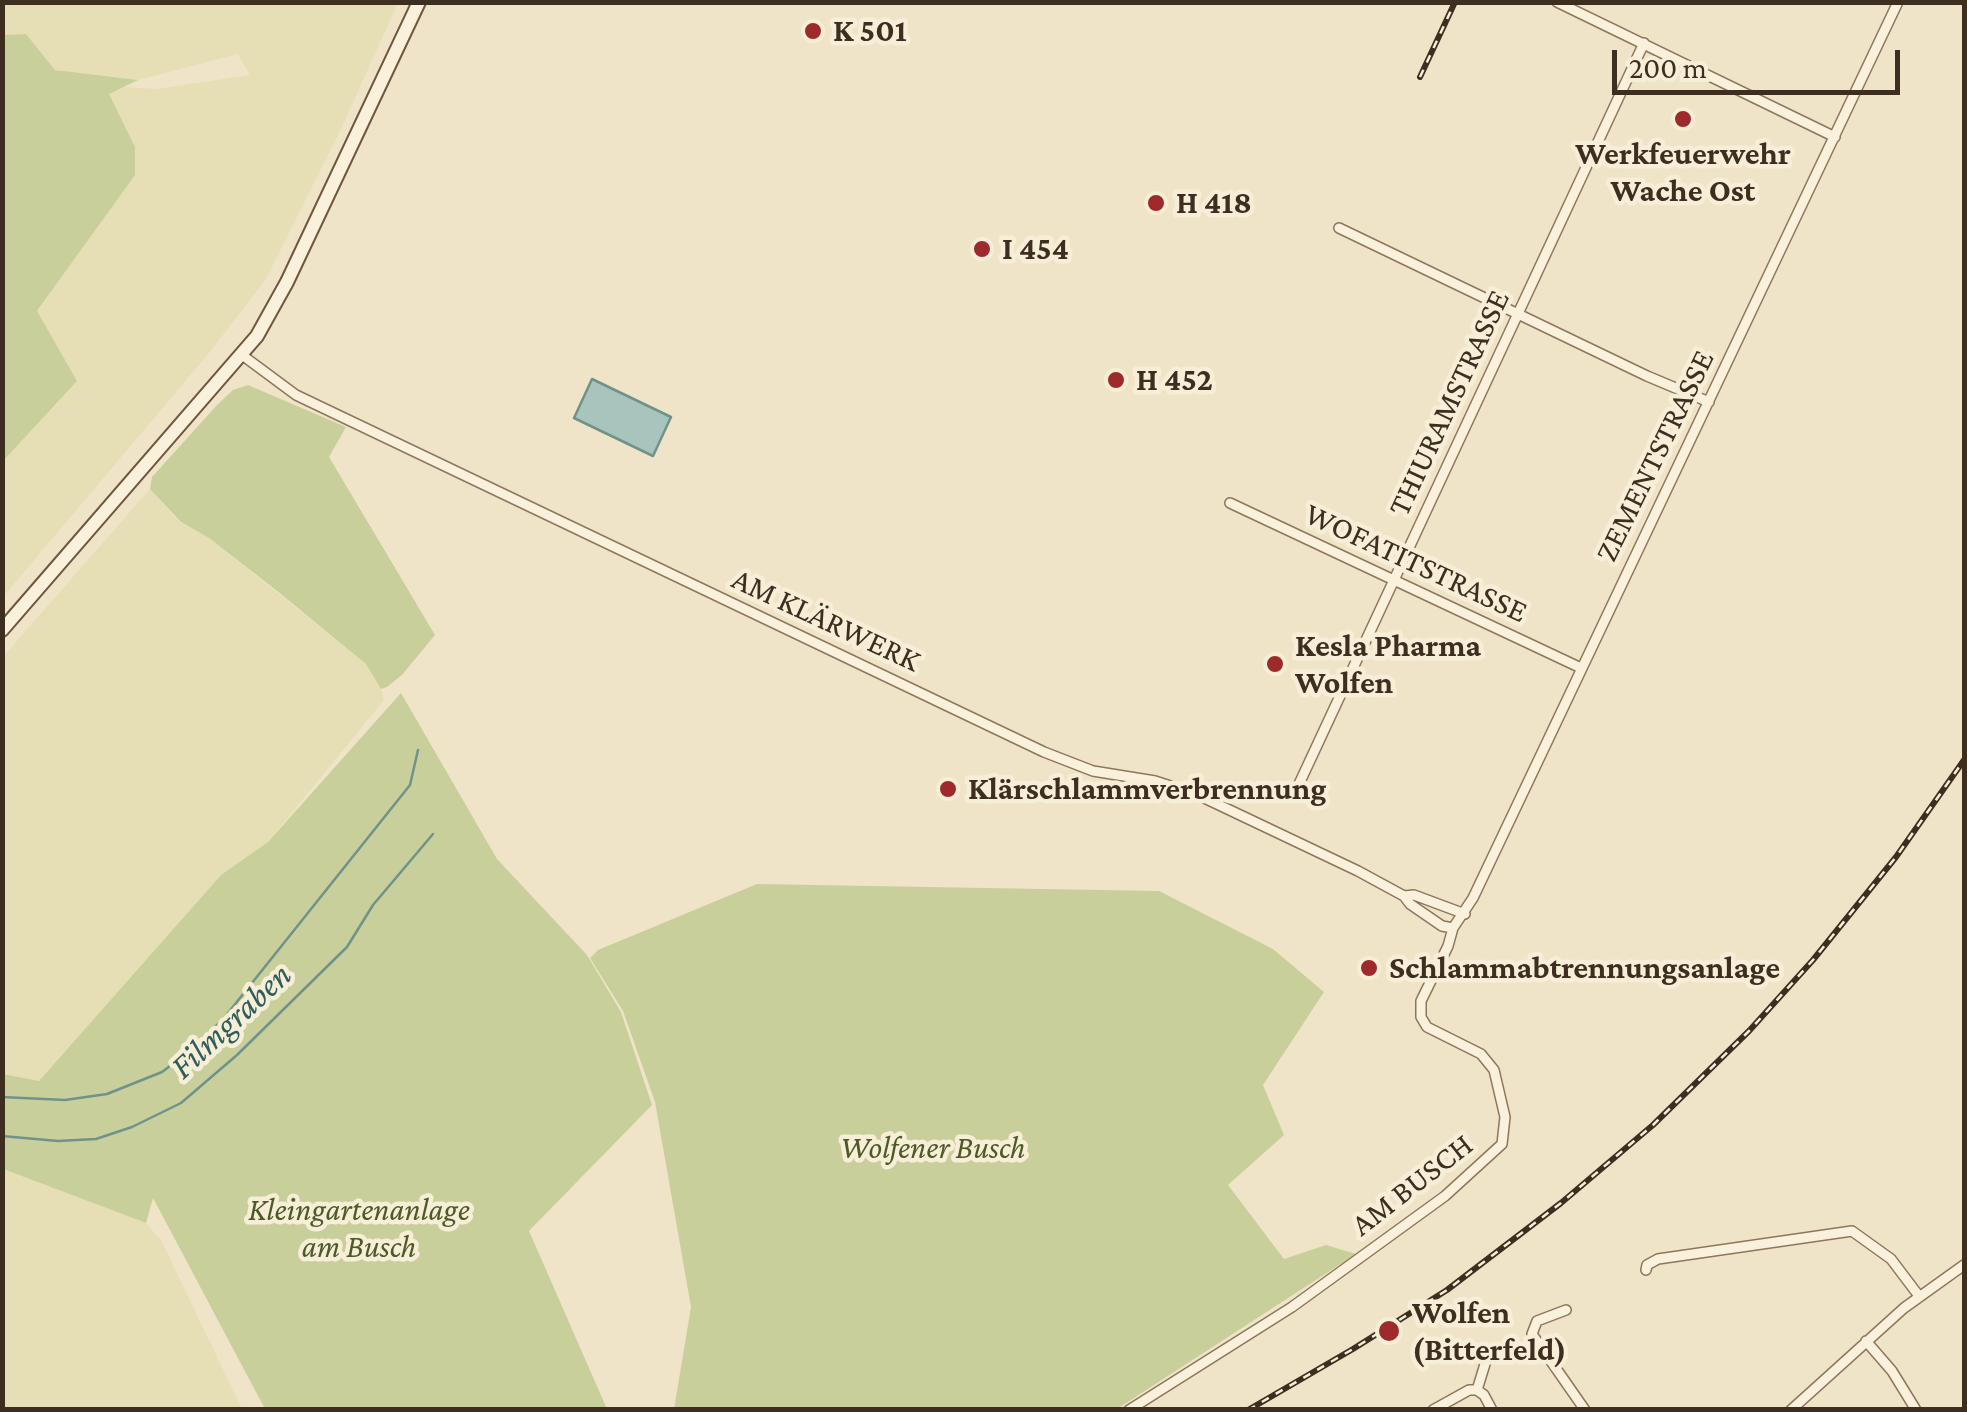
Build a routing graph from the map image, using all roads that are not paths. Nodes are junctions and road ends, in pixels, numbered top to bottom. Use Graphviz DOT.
graph roads {
  1 [pos="420,2"];
  2 [pos="1557,2"];
  3 [pos="1898,2"];
  4 [pos="1644,43"];
  5 [pos="1835,137"];
  6 [pos="1339,228"];
  7 [pos="1518,314"];
  8 [pos="242,354"];
  9 [pos="1708,402"];
  10 [pos="1230,502"];
  11 [pos="1394,581"];
  12 [pos="2,630"];
  13 [pos="1581,668"];
  14 [pos="1299,784"];
  15 [pos="1404,896"];
  16 [pos="1465,914"];
  17 [pos="1453,928"];
  18 [pos="1964,1265"];
  19 [pos="1646,1270"];
  20 [pos="1920,1296"];
  21 [pos="1566,1310"];
  22 [pos="1866,1341"];
  23 [pos="1490,1350"];
  24 [pos="1477,1390"];
  25 [pos="1129,1410"];
  26 [pos="1433,1410"];
  27 [pos="1492,1410"];
  28 [pos="1585,1410"];
  29 [pos="1791,1410"];
  30 [pos="1916,1410"];
  1 -- 8 [label="main road"];
  2 -- 4 [label="street"];
  3 -- 5 [label="street, ZEMENTSTRASSE"];
  4 -- 5 [label="street"];
  4 -- 7 [label="street, THIURAMSTRASSE"];
  5 -- 9 [label="street, ZEMENTSTRASSE"];
  6 -- 7 [label="street"];
  7 -- 9 [label="street"];
  7 -- 11 [label="street, THIURAMSTRASSE"];
  8 -- 12 [label="main road"];
  8 -- 15 [label="street, AM KLÄRWERK"];
  9 -- 13 [label="street, ZEMENTSTRASSE"];
  10 -- 11 [label="street, WOFATITSTRASSE"];
  11 -- 13 [label="street, WOFATITSTRASSE"];
  11 -- 14 [label="street, THIURAMSTRASSE"];
  13 -- 16 [label="street, ZEMENTSTRASSE"];
  15 -- 16 [label="street, AM KLÄRWERK"];
  15 -- 17 [label="street, AM KLÄRWERK"];
  16 -- 17 [label="street, ZEMENTSTRASSE"];
  17 -- 25 [label="street, AM BUSCH"];
  18 -- 20 [label="street"];
  19 -- 20 [label="street"];
  20 -- 22 [label="street"];
  21 -- 28 [label="street"];
  22 -- 29 [label="street"];
  22 -- 30 [label="street"];
  23 -- 24 [label="street"];
  24 -- 26 [label="street"];
  24 -- 27 [label="street"];
}
